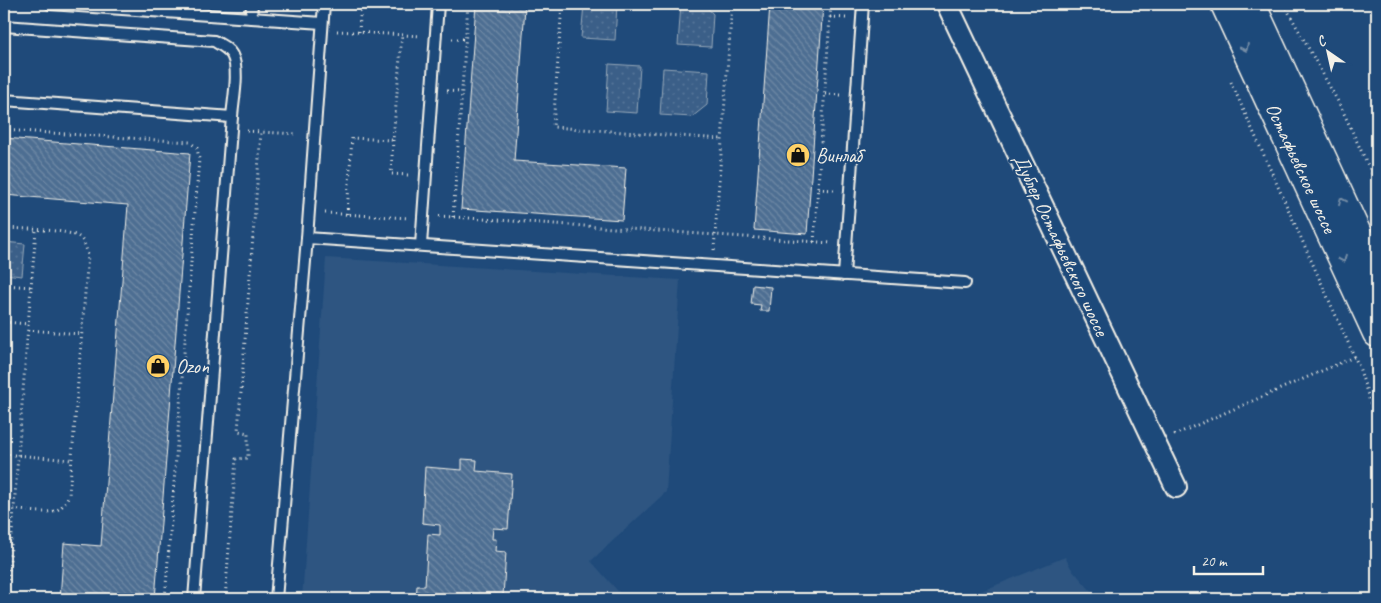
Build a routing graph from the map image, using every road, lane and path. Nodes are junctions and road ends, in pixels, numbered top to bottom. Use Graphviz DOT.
graph roads {
  1 [pos="50,4"];
  2 [pos="252,4"];
  3 [pos="324,4"];
  4 [pos="361,4"];
  5 [pos="438,4"];
  6 [pos="468,4"];
  7 [pos="562,4"];
  8 [pos="732,4"];
  9 [pos="831,4"];
  10 [pos="863,4"];
  11 [pos="947,4"];
  12 [pos="1196,4"];
  13 [pos="1225,4"];
  14 [pos="1251,4"];
  15 [pos="1284,4"];
  16 [pos="1200,13"];
  17 [pos="251,18"];
  18 [pos="322,23"];
  19 [pos="4,26"];
  20 [pos="334,30"];
  21 [pos="359,32"];
  22 [pos="402,34"];
  23 [pos="436,38"];
  24 [pos="465,40"];
  25 [pos="1228,75"];
  26 [pos="4,100"];
  27 [pos="232,117"];
  28 [pos="4,130"];
  29 [pos="297,134"];
  30 [pos="722,139"];
  31 [pos="393,140"];
  32 [pos="426,177"];
  33 [pos="1377,185"];
  34 [pos="322,212"];
  35 [pos="347,214"];
  36 [pos="423,217"];
  37 [pos="453,217"];
  38 [pos="4,228"];
  39 [pos="36,231"];
  40 [pos="715,235"];
  41 [pos="307,238"];
  42 [pos="814,242"];
  43 [pos="846,244"];
  44 [pos="421,246"];
  45 [pos="713,266"];
  46 [pos="844,275"];
  47 [pos="1377,277"];
  48 [pos="965,283"];
  49 [pos="4,285"];
  50 [pos="32,287"];
  51 [pos="4,322"];
  52 [pos="29,324"];
  53 [pos="28,330"];
  54 [pos="1377,333"];
  55 [pos="81,334"];
  56 [pos="1354,357"];
  57 [pos="1377,424"];
  58 [pos="1155,443"];
  59 [pos="4,454"];
  60 [pos="18,455"];
  61 [pos="72,460"];
  62 [pos="1176,487"];
  63 [pos="4,508"];
  64 [pos="14,509"];
  65 [pos="7,599"];
  66 [pos="165,599"];
  67 [pos="194,599"];
  68 [pos="225,599"];
  69 [pos="276,599"];
  1 -- 17 [label="lane"];
  2 -- 17 [label="lane"];
  3 -- 18 [label="lane"];
  4 -- 21 [label="path"];
  5 -- 23 [label="lane"];
  6 -- 24 [label="path"];
  7 -- 30 [label="path"];
  8 -- 30 [label="path"];
  9 -- 42 [label="path"];
  10 -- 43 [label="lane"];
  11 -- 58 [label="street, Дублер Остафьевского шоссе"];
  12 -- 16 [label="path"];
  13 -- 54 [label="main road, Остафьевское шоссе, one-way"];
  47 -- 14 [label="main road, Остафьевское шоссе, one-way"];
  15 -- 33 [label="path"];
  17 -- 18 [label="lane"];
  18 -- 41 [label="lane"];
  19 -- 27 [label="lane"];
  20 -- 21 [label="path"];
  21 -- 22 [label="path"];
  22 -- 23 [label="path"];
  22 -- 31 [label="path"];
  23 -- 24 [label="path"];
  23 -- 32 [label="lane"];
  24 -- 37 [label="path"];
  25 -- 56 [label="path"];
  26 -- 27 [label="lane"];
  27 -- 67 [label="lane"];
  28 -- 66 [label="path"];
  29 -- 68 [label="path"];
  30 -- 40 [label="path"];
  31 -- 32 [label="path"];
  31 -- 35 [label="path"];
  32 -- 36 [label="lane"];
  34 -- 35 [label="path"];
  35 -- 36 [label="path"];
  36 -- 37 [label="path"];
  36 -- 44 [label="lane"];
  37 -- 40 [label="path"];
  38 -- 39 [label="path"];
  39 -- 50 [label="path"];
  39 -- 55 [label="path"];
  40 -- 42 [label="path"];
  40 -- 45 [label="path"];
  41 -- 44 [label="lane"];
  41 -- 69 [label="lane"];
  42 -- 43 [label="path"];
  43 -- 46 [label="lane"];
  44 -- 45 [label="lane"];
  45 -- 46 [label="lane"];
  46 -- 48 [label="lane"];
  49 -- 50 [label="path"];
  50 -- 52 [label="path"];
  51 -- 52 [label="path"];
  52 -- 53 [label="path"];
  53 -- 55 [label="path"];
  53 -- 60 [label="path"];
  55 -- 61 [label="path"];
  56 -- 57 [label="path"];
  56 -- 58 [label="path"];
  58 -- 62 [label="street, Дублер Остафьевского шоссе"];
  59 -- 60 [label="path"];
  60 -- 61 [label="path"];
  60 -- 64 [label="path"];
  61 -- 64 [label="path"];
  63 -- 64 [label="path"];
  64 -- 65 [label="path"];
}
